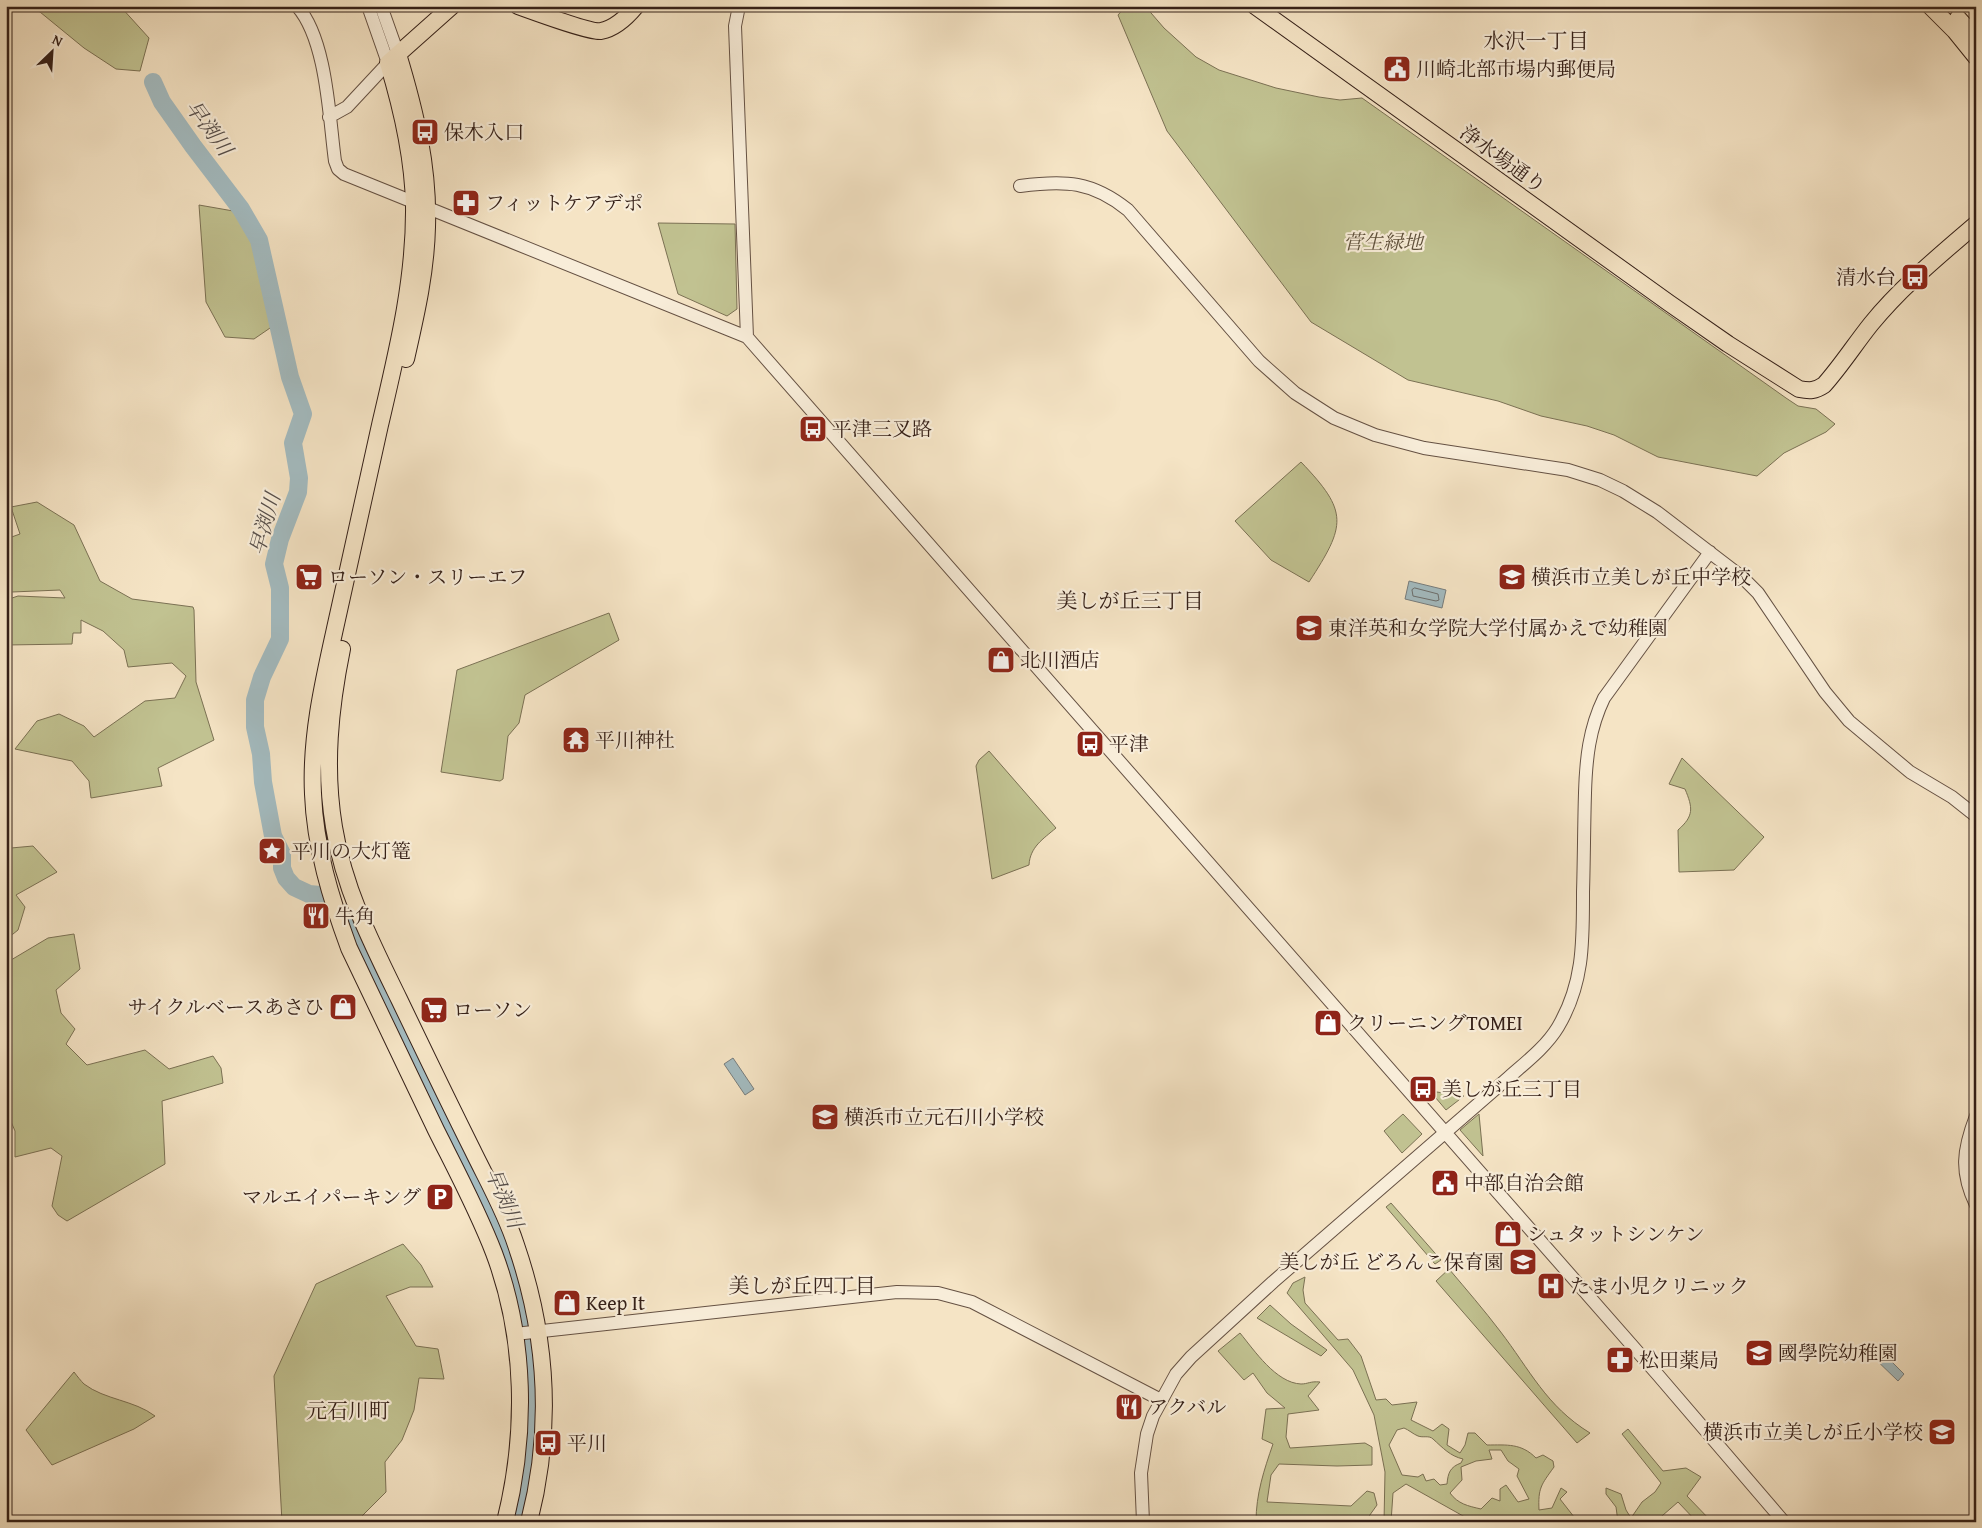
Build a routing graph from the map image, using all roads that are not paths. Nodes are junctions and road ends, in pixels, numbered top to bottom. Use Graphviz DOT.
graph roads {
  1 [pos="297,6"];
  2 [pos="368,6"];
  3 [pos="381,6"];
  4 [pos="452,6"];
  5 [pos="518,6"];
  6 [pos="636,6"];
  7 [pos="739,6"];
  8 [pos="1255,6"];
  9 [pos="1930,6"];
  10 [pos="1946,6"];
  11 [pos="1976,38"];
  12 [pos="1976,57"];
  13 [pos="393,58"];
  14 [pos="329,117"];
  15 [pos="1020,186"];
  16 [pos="421,206"];
  17 [pos="1976,224"];
  18 [pos="747,337"];
  19 [pos="1710,552"];
  20 [pos="1976,816"];
  21 [pos="1976,1116"];
  22 [pos="1445,1133"];
  23 [pos="1976,1205"];
  24 [pos="526,1332"];
  25 [pos="1161,1400"];
  26 [pos="505,1522"];
  27 [pos="529,1522"];
  28 [pos="1144,1522"];
  29 [pos="1784,1522"];
  1 -- 14 [label="street"];
  2 -- 13 [label="street"];
  3 -- 13 [label="street"];
  4 -- 13 [label="main road"];
  5 -- 6 [label="main road"];
  7 -- 18 [label="street"];
  8 -- 17 [label="main road, 浄水場通り"];
  9 -- 12 [label="main road"];
  10 -- 11 [label="main road"];
  13 -- 14 [label="street"];
  13 -- 16 [label="main road"];
  14 -- 16 [label="street"];
  15 -- 19 [label="street"];
  16 -- 18 [label="street"];
  16 -- 24 [label="main road"];
  16 -- 24 [label="main road"];
  18 -- 22 [label="street"];
  19 -- 20 [label="street"];
  19 -- 22 [label="street"];
  21 -- 23 [label="street"];
  22 -- 25 [label="street"];
  22 -- 29 [label="street"];
  24 -- 25 [label="street"];
  24 -- 26 [label="main road"];
  24 -- 27 [label="main road"];
  25 -- 28 [label="street"];
}
